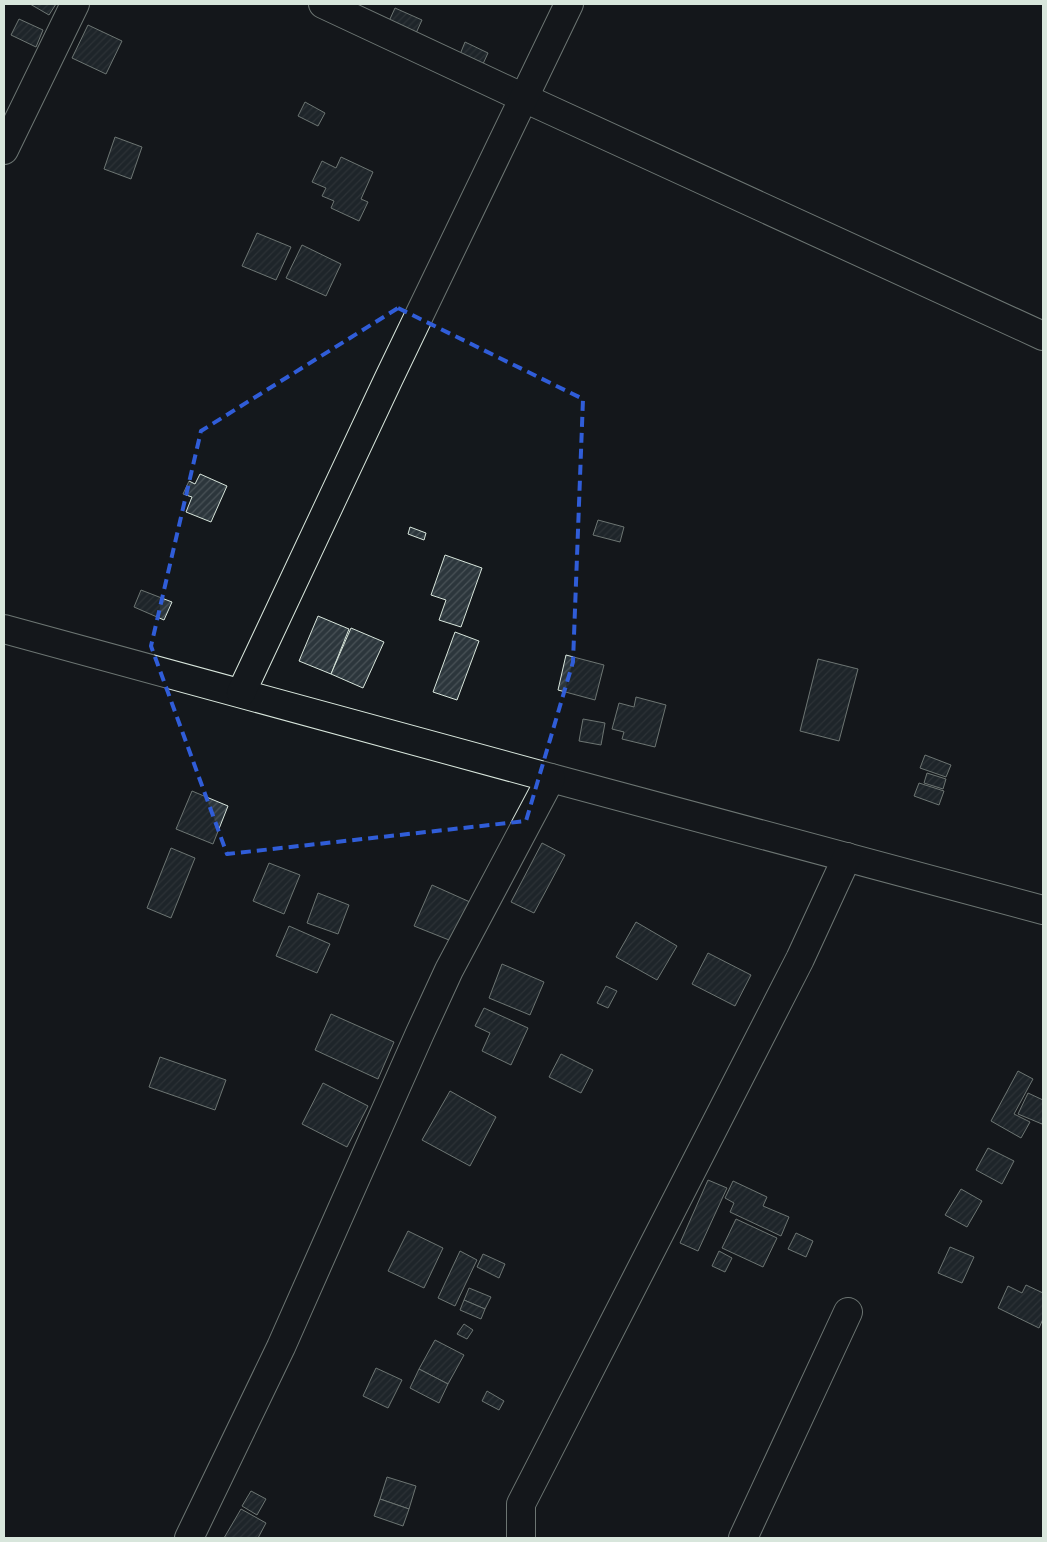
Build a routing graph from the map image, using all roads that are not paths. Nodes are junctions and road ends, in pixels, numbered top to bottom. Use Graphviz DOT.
graph roads {
  1 [pos="75,4"];
  2 [pos="323,4"];
  3 [pos="568,4"];
  4 [pos="524,98"];
  5 [pos="4,150"];
  6 [pos="1043,336"];
  7 [pos="4,629"];
  8 [pos="241,693"];
  9 [pos="551,778"];
  10 [pos="847,857"];
  11 [pos="1043,910"];
  12 [pos="848,1312"];
  13 [pos="189,1538"];
  14 [pos="521,1538"];
  15 [pos="743,1538"];
  1 -- 5 [label="street"];
  2 -- 4 [label="street"];
  3 -- 4 [label="street"];
  4 -- 6 [label="street"];
  4 -- 8 [label="street"];
  7 -- 8 [label="street"];
  8 -- 9 [label="street"];
  9 -- 10 [label="street"];
  9 -- 13 [label="street"];
  10 -- 11 [label="street"];
  10 -- 14 [label="street"];
  12 -- 15 [label="street"];
}
